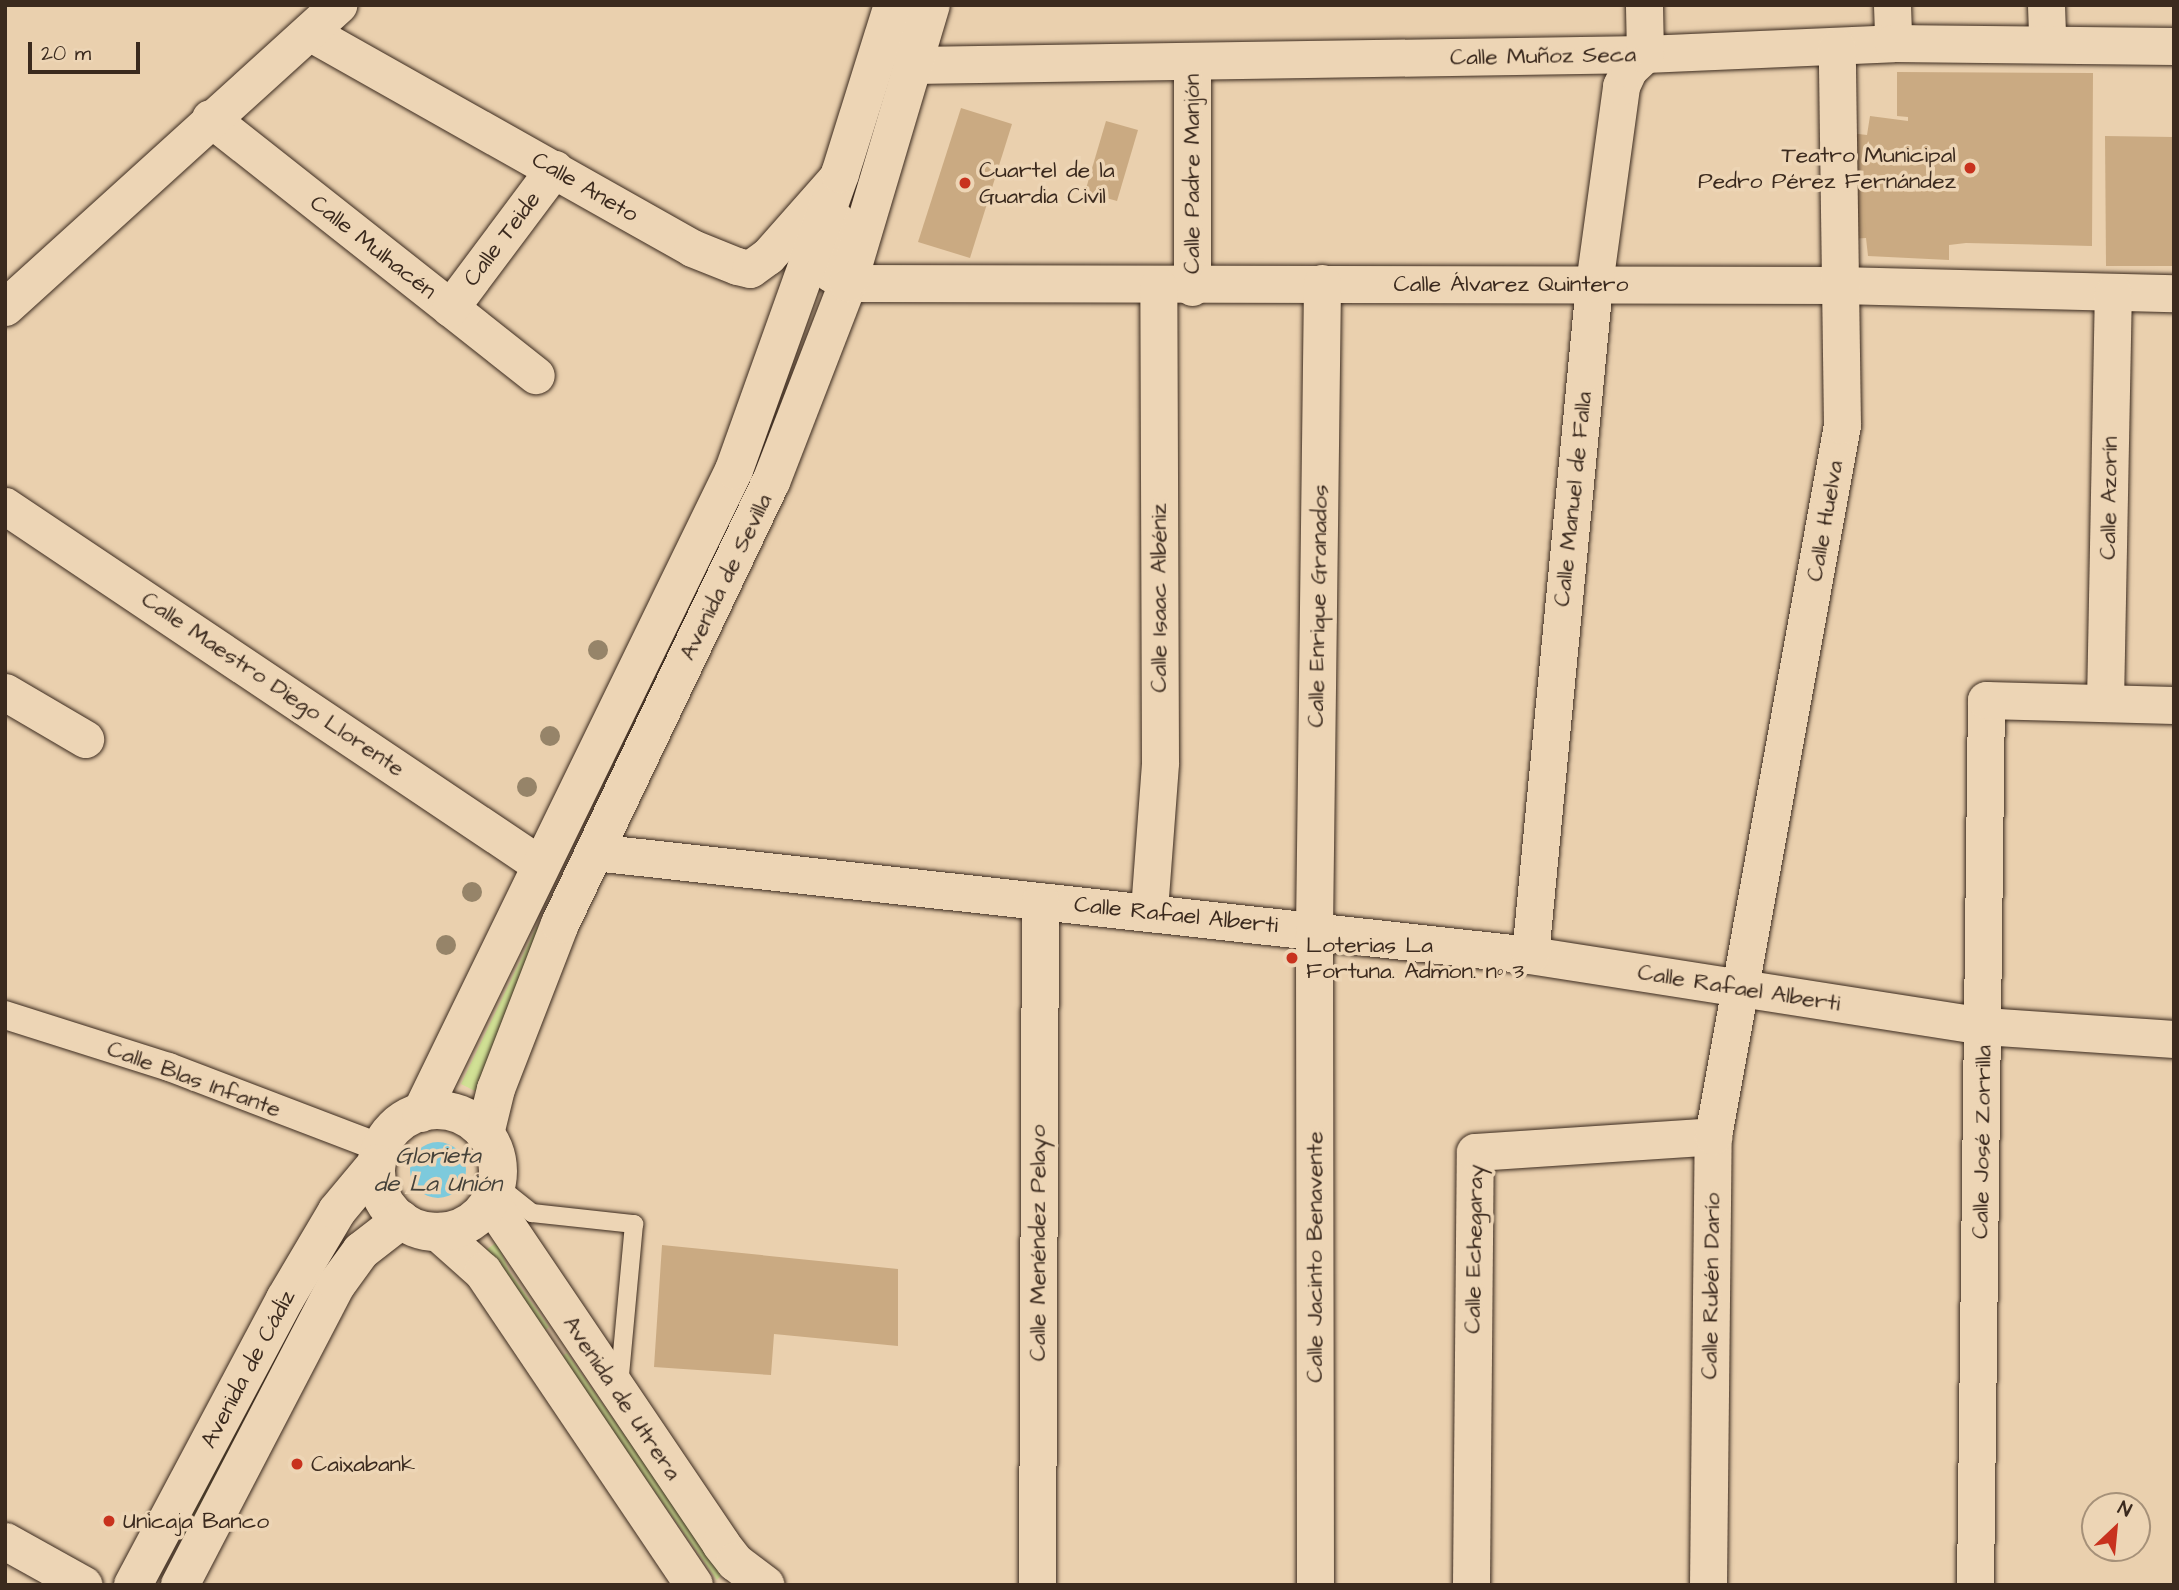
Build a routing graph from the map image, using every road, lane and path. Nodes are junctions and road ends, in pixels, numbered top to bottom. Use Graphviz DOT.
graph roads {
  1 [pos="338,5"];
  2 [pos="893,5"];
  3 [pos="931,5"];
  4 [pos="1644,5"];
  5 [pos="1892,5"];
  6 [pos="2046,5"];
  7 [pos="309,32"];
  8 [pos="1893,43"];
  9 [pos="2047,43"];
  10 [pos="2174,46"];
  11 [pos="1836,47"];
  12 [pos="1645,54"];
  13 [pos="1192,62"];
  14 [pos="913,65"];
  15 [pos="210,118"];
  16 [pos="554,169"];
  17 [pos="840,174"];
  18 [pos="848,283"];
  19 [pos="1322,283"];
  20 [pos="1594,284"];
  21 [pos="1840,285"];
  22 [pos="1175,286"];
  23 [pos="2113,293"];
  24 [pos="2174,293"];
  25 [pos="5,307"];
  26 [pos="450,308"];
  27 [pos="536,375"];
  28 [pos="5,506"];
  29 [pos="5,692"];
  30 [pos="2105,704"];
  31 [pos="2174,705"];
  32 [pos="85,739"];
  33 [pos="594,852"];
  34 [pos="539,864"];
  35 [pos="1040,901"];
  36 [pos="1149,910"];
  37 [pos="1314,930"];
  38 [pos="1531,955"];
  39 [pos="1741,989"];
  40 [pos="5,1015"];
  41 [pos="1984,1026"];
  42 [pos="2174,1039"];
  43 [pos="421,1113"];
  44 [pos="485,1134"];
  45 [pos="1713,1136"];
  46 [pos="379,1155"];
  47 [pos="494,1193"];
  48 [pos="401,1220"];
  49 [pos="438,1232"];
  50 [pos="618,1392"];
  51 [pos="5,1541"];
  52 [pos="84,1585"];
  53 [pos="133,1585"];
  54 [pos="180,1585"];
  55 [pos="694,1585"];
  56 [pos="765,1585"];
  57 [pos="1037,1585"];
  58 [pos="1315,1585"];
  59 [pos="1471,1585"];
  60 [pos="1708,1585"];
  61 [pos="1975,1585"];
  1 -- 7 [label="street"];
  2 -- 17 [label="main road, Avenida de Sevilla"];
  3 -- 14 [label="main road, Avenida de Sevilla"];
  4 -- 12 [label="street"];
  5 -- 8 [label="street"];
  6 -- 9 [label="street"];
  7 -- 15 [label="street"];
  7 -- 16 [label="street, Calle Aneto"];
  8 -- 9 [label="street, Calle Muñoz Seca"];
  8 -- 11 [label="street, Calle Muñoz Seca"];
  9 -- 10 [label="street, Calle Muñoz Seca"];
  11 -- 12 [label="street, Calle Muñoz Seca"];
  11 -- 21 [label="street, Calle Huelva"];
  12 -- 13 [label="street, Calle Muñoz Seca"];
  12 -- 20 [label="street, Calle Manuel de Falla"];
  13 -- 14 [label="street, Calle Muñoz Seca"];
  13 -- 22 [label="street, Calle Padre Manjón"];
  14 -- 18 [label="main road, Avenida de Sevilla"];
  15 -- 25 [label="street"];
  15 -- 26 [label="street, Calle Mulhacén"];
  16 -- 17 [label="street, Calle Aneto"];
  16 -- 26 [label="street, Calle Teide"];
  17 -- 18 [label="street"];
  17 -- 34 [label="main road, Avenida de Sevilla"];
  18 -- 22 [label="street, Calle Álvarez Quintero"];
  18 -- 33 [label="main road, Avenida de Sevilla"];
  19 -- 20 [label="street, Calle Álvarez Quintero"];
  19 -- 22 [label="street, Calle Álvarez Quintero"];
  19 -- 37 [label="street, Calle Enrique Granados"];
  20 -- 21 [label="street, Calle Álvarez Quintero"];
  20 -- 38 [label="street, Calle Manuel de Falla"];
  21 -- 23 [label="street, Calle Álvarez Quintero"];
  21 -- 39 [label="street, Calle Huelva"];
  22 -- 36 [label="street, Calle Isaac Albéniz"];
  23 -- 24 [label="street, Calle Álvarez Quintero"];
  23 -- 30 [label="street, Calle Azorín"];
  26 -- 27 [label="street, Calle Mulhacén"];
  28 -- 34 [label="street, Calle Maestro Diego Llorente"];
  29 -- 32 [label="street"];
  30 -- 31 [label="street"];
  30 -- 41 [label="street, Calle José Zorrilla"];
  33 -- 35 [label="street, Calle Rafael Alberti"];
  33 -- 44 [label="main road, Avenida de Sevilla"];
  34 -- 43 [label="main road, Avenida de Sevilla"];
  35 -- 36 [label="street, Calle Rafael Alberti"];
  35 -- 57 [label="street, Calle Menéndez Pelayo"];
  36 -- 37 [label="street, Calle Rafael Alberti"];
  37 -- 38 [label="street, Calle Rafael Alberti"];
  37 -- 58 [label="street, Calle Jacinto Benavente"];
  38 -- 39 [label="street, Calle Rafael Alberti"];
  39 -- 41 [label="street, Calle Rafael Alberti"];
  39 -- 45 [label="street, Calle Rubén Darío"];
  40 -- 46 [label="street, Calle Blas Infante"];
  41 -- 42 [label="street, Calle Rafael Alberti"];
  41 -- 61 [label="street, Calle José Zorrilla"];
  43 -- 44 [label="main road"];
  43 -- 46 [label="main road"];
  44 -- 47 [label="main road"];
  45 -- 59 [label="street, Calle Echegaray"];
  45 -- 60 [label="street, Calle Rubén Darío"];
  46 -- 48 [label="main road"];
  46 -- 53 [label="main road, Avenida de Cádiz"];
  47 -- 49 [label="main road"];
  47 -- 50 [label="main road, Avenida de Utrera"];
  47 -- 50 [label="lane"];
  48 -- 49 [label="main road"];
  48 -- 54 [label="main road, Avenida de Cádiz"];
  49 -- 55 [label="main road, Avenida de Utrera"];
  50 -- 56 [label="main road, Avenida de Utrera"];
  51 -- 52 [label="street"];
}
